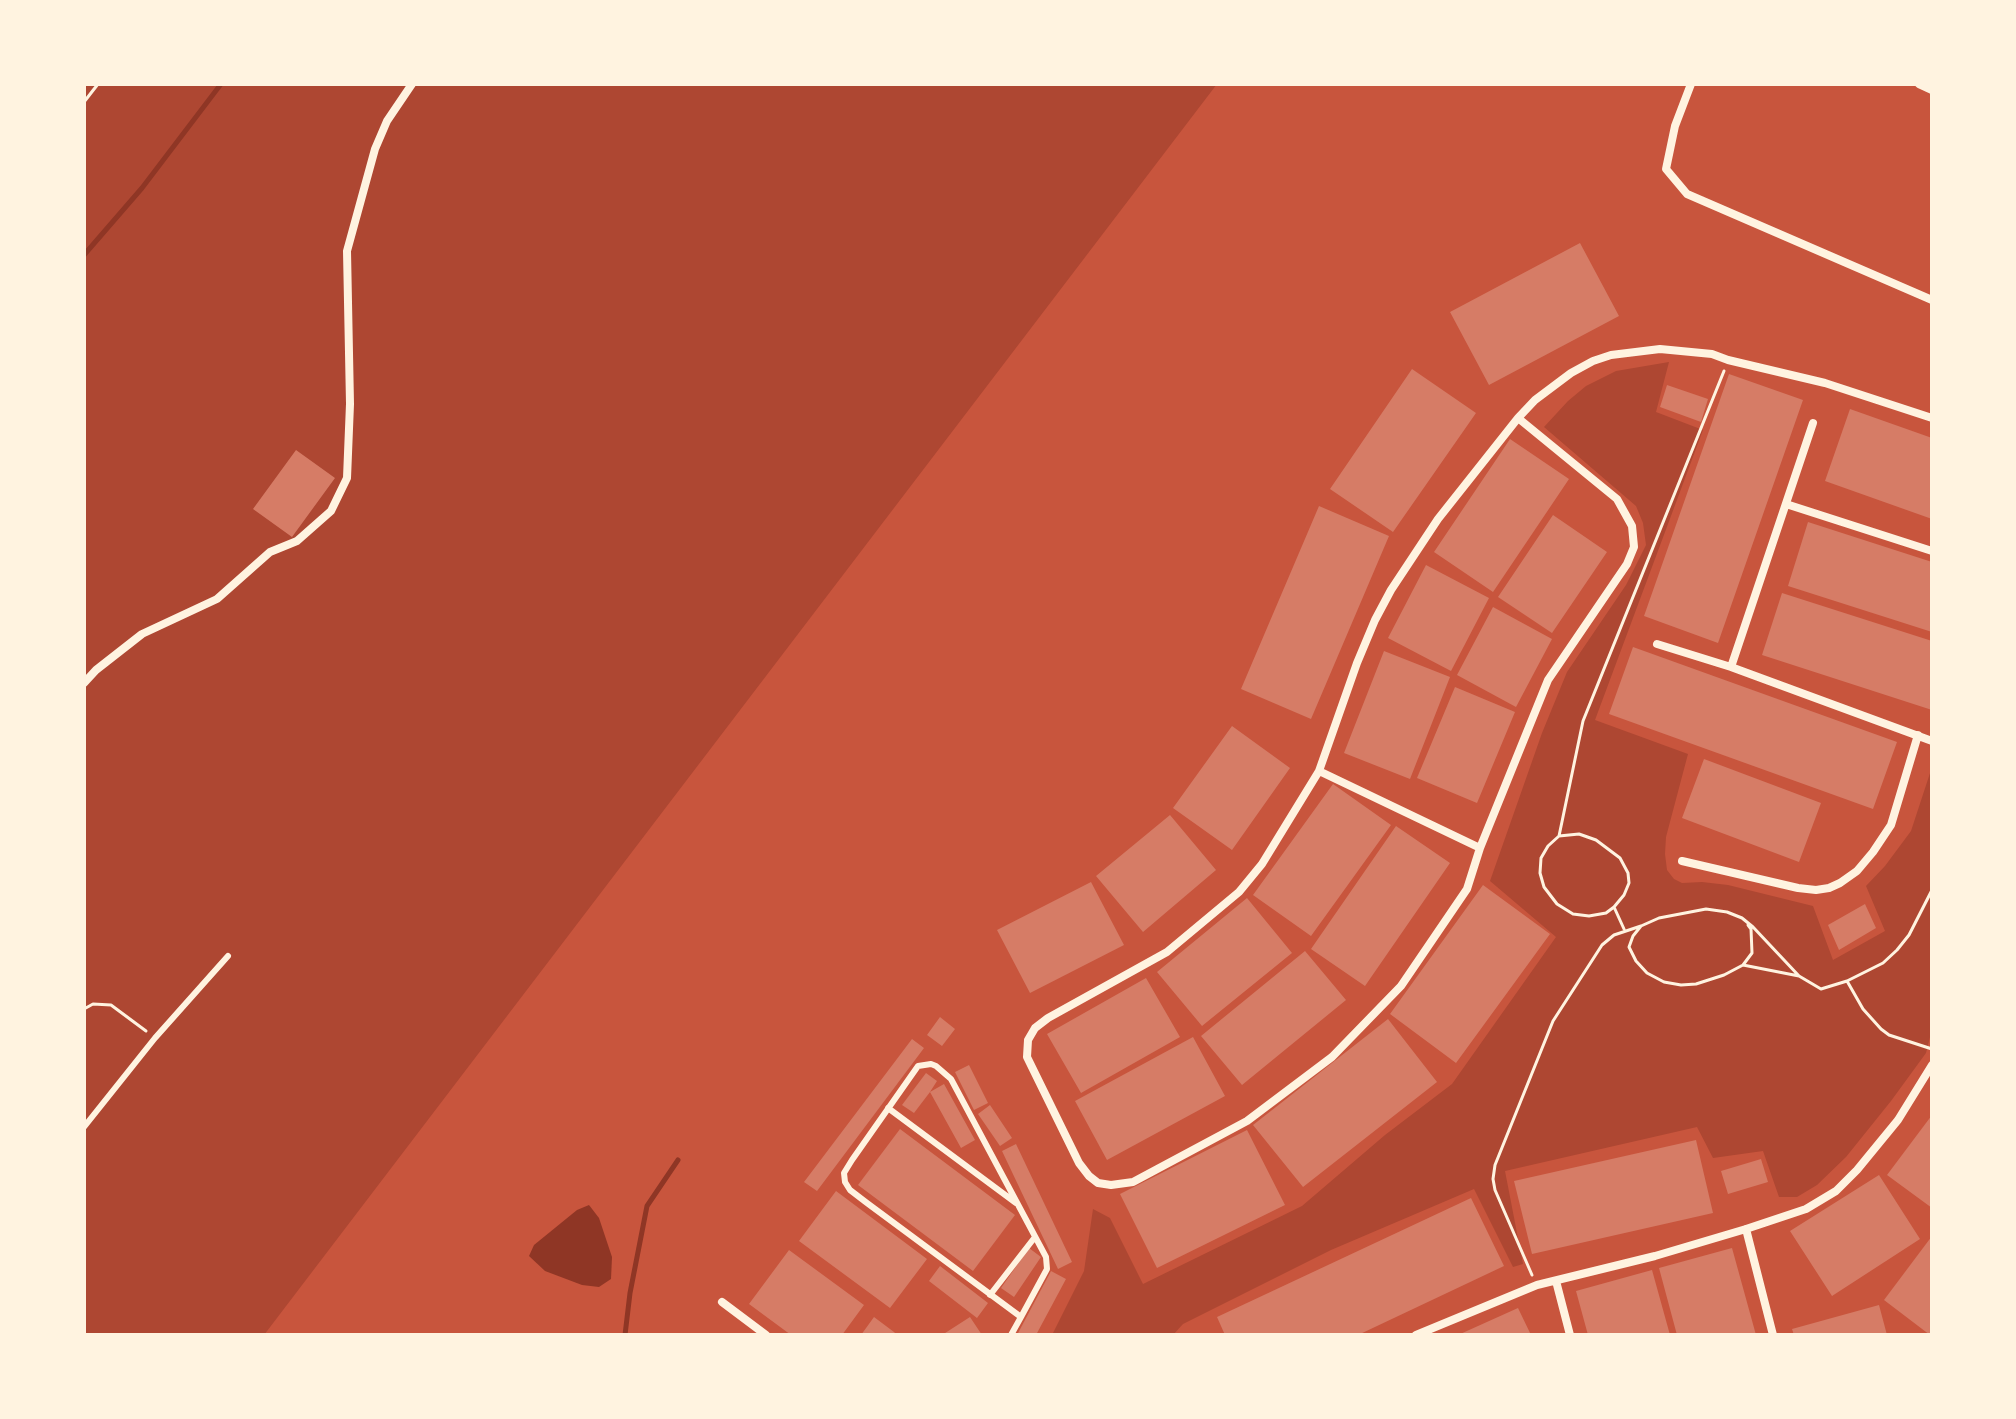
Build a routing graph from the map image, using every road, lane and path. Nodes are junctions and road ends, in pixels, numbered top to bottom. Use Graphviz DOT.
graph roads {
  1 [pos="98,84"];
  2 [pos="412,84"];
  3 [pos="1691,84"];
  4 [pos="1919,84"];
  5 [pos="1932,90"];
  6 [pos="84,102"];
  7 [pos="1932,300"];
  8 [pos="1728,360"];
  9 [pos="1518,418"];
  10 [pos="1932,418"];
  11 [pos="1813,423"];
  12 [pos="1786,504"];
  13 [pos="1932,551"];
  14 [pos="1657,644"];
  15 [pos="1731,667"];
  16 [pos="84,683"];
  17 [pos="1918,735"];
  18 [pos="1932,741"];
  19 [pos="1319,771"];
  20 [pos="1559,836"];
  21 [pos="1480,848"];
  22 [pos="1682,861"];
  23 [pos="1932,890"];
  24 [pos="1614,907"];
  25 [pos="1742,918"];
  26 [pos="1641,926"];
  27 [pos="1625,931"];
  28 [pos="228,956"];
  29 [pos="1743,965"];
  30 [pos="1799,976"];
  31 [pos="1847,981"];
  32 [pos="84,1009"];
  33 [pos="155,1038"];
  34 [pos="1932,1049"];
  35 [pos="1932,1065"];
  36 [pos="888,1108"];
  37 [pos="84,1127"];
  38 [pos="1018,1205"];
  39 [pos="1746,1229"];
  40 [pos="1035,1237"];
  41 [pos="1556,1281"];
  42 [pos="1537,1285"];
  43 [pos="990,1295"];
  44 [pos="722,1302"];
  45 [pos="1021,1317"];
  46 [pos="766,1335"];
  47 [pos="1011,1335"];
  48 [pos="1416,1335"];
  49 [pos="1570,1335"];
  50 [pos="1773,1335"];
  1 -- 6 [label="path"];
  2 -- 16 [label="street"];
  3 -- 7 [label="street"];
  4 -- 5 [label="street"];
  8 -- 9 [label="street"];
  8 -- 10 [label="street"];
  8 -- 20 [label="path"];
  9 -- 19 [label="street"];
  9 -- 21 [label="street"];
  11 -- 12 [label="street"];
  12 -- 13 [label="street"];
  12 -- 15 [label="street"];
  14 -- 15 [label="street"];
  15 -- 17 [label="street"];
  17 -- 18 [label="street"];
  17 -- 22 [label="street"];
  19 -- 21 [label="street"];
  19 -- 21 [label="street"];
  20 -- 24 [label="path"];
  20 -- 24 [label="path"];
  23 -- 31 [label="path"];
  24 -- 27 [label="path"];
  25 -- 26 [label="path"];
  25 -- 29 [label="path"];
  25 -- 30 [label="path"];
  26 -- 27 [label="path"];
  26 -- 29 [label="path"];
  27 -- 42 [label="path"];
  28 -- 33 [label="lane"];
  29 -- 30 [label="path"];
  30 -- 31 [label="path"];
  31 -- 34 [label="path"];
  32 -- 33 [label="path"];
  33 -- 37 [label="lane"];
  35 -- 39 [label="street"];
  36 -- 38 [label="lane"];
  36 -- 38 [label="lane"];
  36 -- 43 [label="lane"];
  38 -- 40 [label="lane"];
  39 -- 41 [label="street"];
  39 -- 50 [label="street"];
  40 -- 43 [label="lane"];
  40 -- 45 [label="lane"];
  41 -- 42 [label="street"];
  41 -- 49 [label="street"];
  42 -- 48 [label="street"];
  43 -- 45 [label="lane"];
  44 -- 46 [label="street"];
  45 -- 47 [label="lane"];
}
